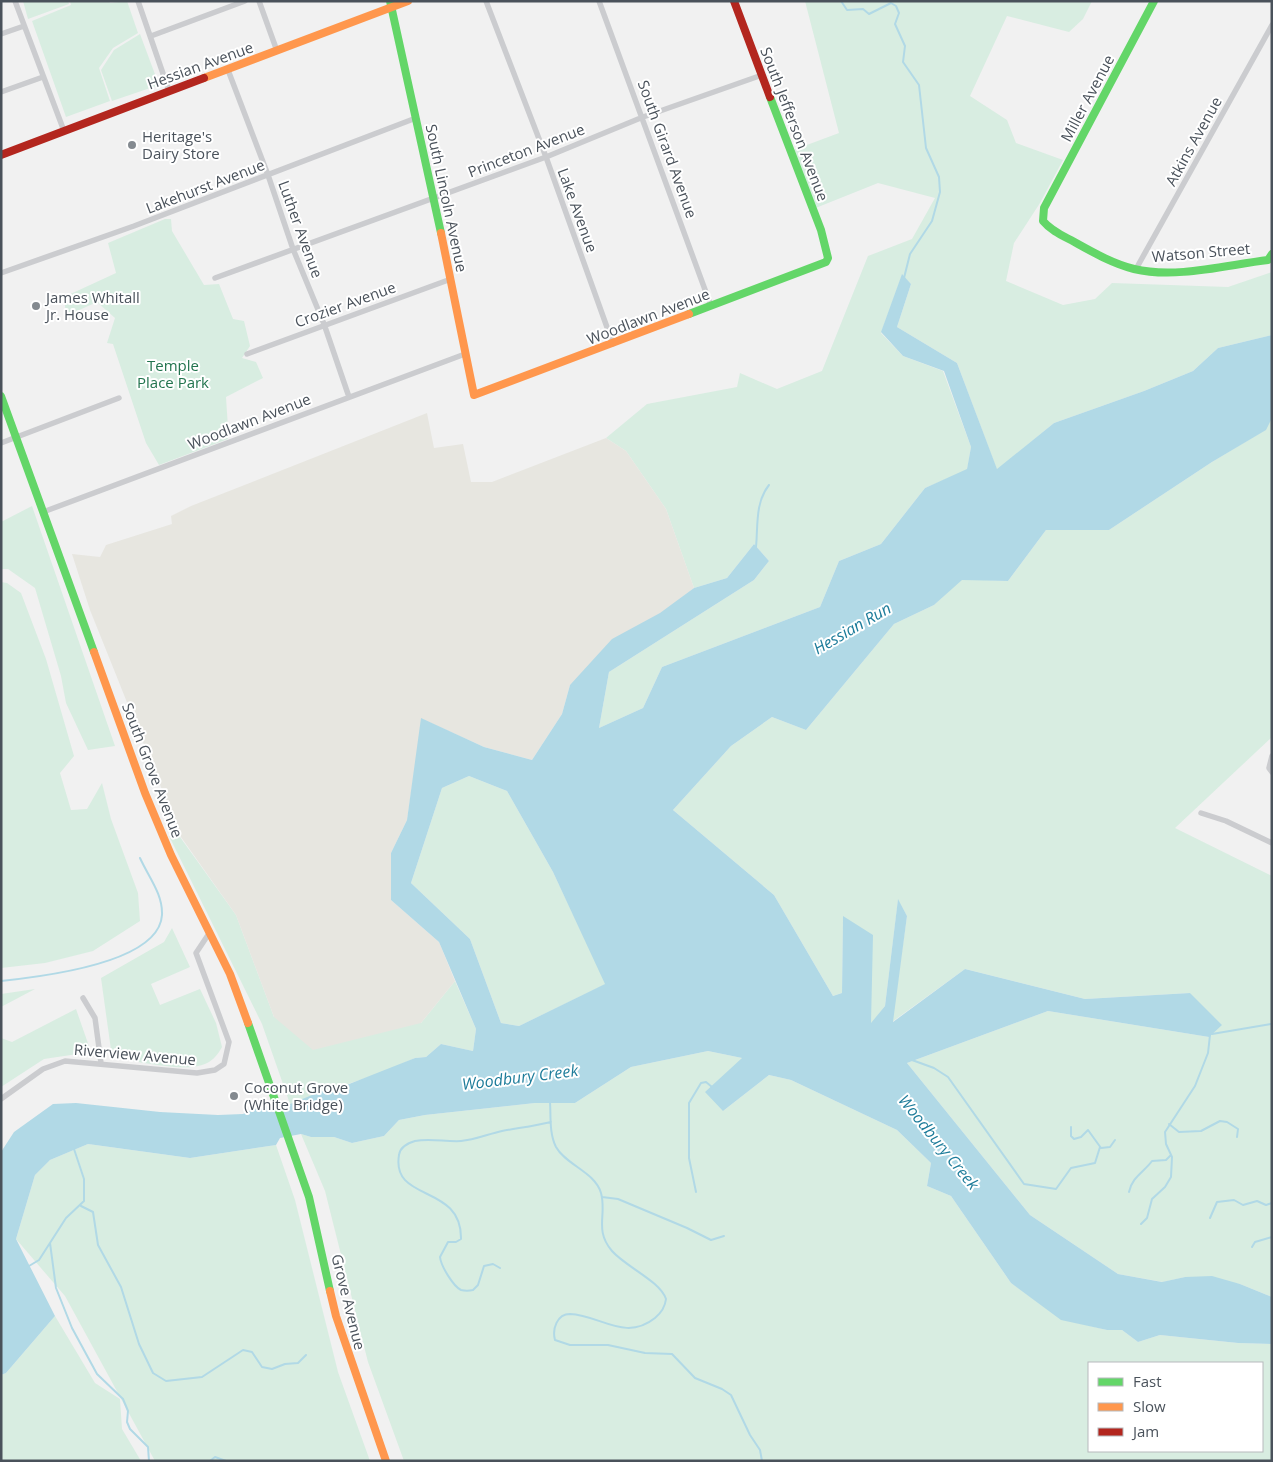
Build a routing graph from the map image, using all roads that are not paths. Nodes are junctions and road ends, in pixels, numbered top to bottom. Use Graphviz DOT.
graph roads {
  1 [pos="15,1"];
  2 [pos="138,1"];
  3 [pos="246,1"];
  4 [pos="259,1"];
  5 [pos="408,1"];
  6 [pos="486,1"];
  7 [pos="599,1"];
  8 [pos="734,1"];
  9 [pos="1154,1"];
  10 [pos="390,5"];
  11 [pos="1272,25"];
  12 [pos="24,26"];
  13 [pos="1,34"];
  14 [pos="151,36"];
  15 [pos="277,51"];
  16 [pos="228,70"];
  17 [pos="762,76"];
  18 [pos="43,77"];
  19 [pos="169,91"];
  20 [pos="1,92"];
  21 [pos="643,117"];
  22 [pos="416,118"];
  23 [pos="64,131"];
  24 [pos="1,155"];
  25 [pos="546,157"];
  26 [pos="268,175"];
  27 [pos="433,198"];
  28 [pos="1044,208"];
  29 [pos="293,249"];
  30 [pos="1270,257"];
  31 [pos="828,258"];
  32 [pos="1136,269"];
  33 [pos="1,274"];
  34 [pos="215,278"];
  35 [pos="451,279"];
  36 [pos="711,306"];
  37 [pos="324,324"];
  38 [pos="613,344"];
  39 [pos="247,354"];
  40 [pos="465,354"];
  41 [pos="474,395"];
  42 [pos="1,396"];
  43 [pos="348,397"];
  44 [pos="119,398"];
  45 [pos="16,438"];
  46 [pos="1,443"];
  47 [pos="43,512"];
  48 [pos="1272,756"];
  49 [pos="1272,772"];
  50 [pos="1201,813"];
  51 [pos="1272,843"];
  52 [pos="210,932"];
  53 [pos="83,998"];
  54 [pos="101,1063"];
  55 [pos="1,1099"];
  56 [pos="293,1148"];
  57 [pos="386,1461"];
  1 -- 12 [label="street"];
  2 -- 14 [label="street"];
  3 -- 14 [label="street"];
  4 -- 15 [label="street"];
  5 -- 10 [label="main road, Hessian Avenue"];
  6 -- 25 [label="street, Lake Avenue"];
  7 -- 21 [label="street, South Girard Avenue"];
  8 -- 17 [label="main road, South Jefferson Avenue"];
  9 -- 28 [label="main road, Miller Avenue"];
  10 -- 15 [label="main road, Hessian Avenue"];
  10 -- 22 [label="main road, South Lincoln Avenue"];
  11 -- 32 [label="street, Atkins Avenue"];
  12 -- 13 [label="street"];
  12 -- 18 [label="street"];
  14 -- 19 [label="street"];
  15 -- 16 [label="main road, Hessian Avenue"];
  16 -- 19 [label="main road, Hessian Avenue"];
  16 -- 26 [label="street, Luther Avenue"];
  17 -- 21 [label="street, Princeton Avenue"];
  17 -- 31 [label="main road, South Jefferson Avenue"];
  18 -- 20 [label="street"];
  18 -- 23 [label="street"];
  19 -- 23 [label="main road, Hessian Avenue"];
  21 -- 25 [label="street, Princeton Avenue"];
  21 -- 36 [label="street, South Girard Avenue"];
  22 -- 26 [label="street, Lakehurst Avenue"];
  22 -- 27 [label="main road, South Lincoln Avenue"];
  23 -- 24 [label="main road, Hessian Avenue"];
  25 -- 27 [label="street, Princeton Avenue"];
  25 -- 38 [label="street, Lake Avenue"];
  26 -- 29 [label="street, Luther Avenue"];
  26 -- 33 [label="street, Lakehurst Avenue"];
  27 -- 29 [label="street, Princeton Avenue"];
  27 -- 35 [label="main road, South Lincoln Avenue"];
  28 -- 32 [label="main road, Watson Street"];
  29 -- 34 [label="street, Princeton Avenue"];
  29 -- 37 [label="street, Luther Avenue"];
  30 -- 32 [label="main road, Watson Street"];
  31 -- 36 [label="main road, Woodlawn Avenue"];
  35 -- 37 [label="street, Crozier Avenue"];
  35 -- 40 [label="main road, South Lincoln Avenue"];
  36 -- 38 [label="main road, Woodlawn Avenue"];
  37 -- 39 [label="street, Crozier Avenue"];
  37 -- 43 [label="street, Luther Avenue"];
  38 -- 41 [label="main road, Woodlawn Avenue"];
  40 -- 41 [label="main road, South Lincoln Avenue"];
  40 -- 43 [label="street, Woodlawn Avenue"];
  42 -- 45 [label="main road, South Grove Avenue"];
  43 -- 47 [label="street, Woodlawn Avenue"];
  44 -- 45 [label="street"];
  45 -- 46 [label="street"];
  45 -- 47 [label="main road, South Grove Avenue"];
  47 -- 52 [label="main road, South Grove Avenue"];
  48 -- 49 [label="street"];
  50 -- 51 [label="street"];
  52 -- 54 [label="street, Riverview Avenue"];
  52 -- 56 [label="main road, South Grove Avenue"];
  53 -- 54 [label="street"];
  54 -- 55 [label="street, Riverview Avenue"];
  56 -- 57 [label="main road, Grove Avenue"];
}
